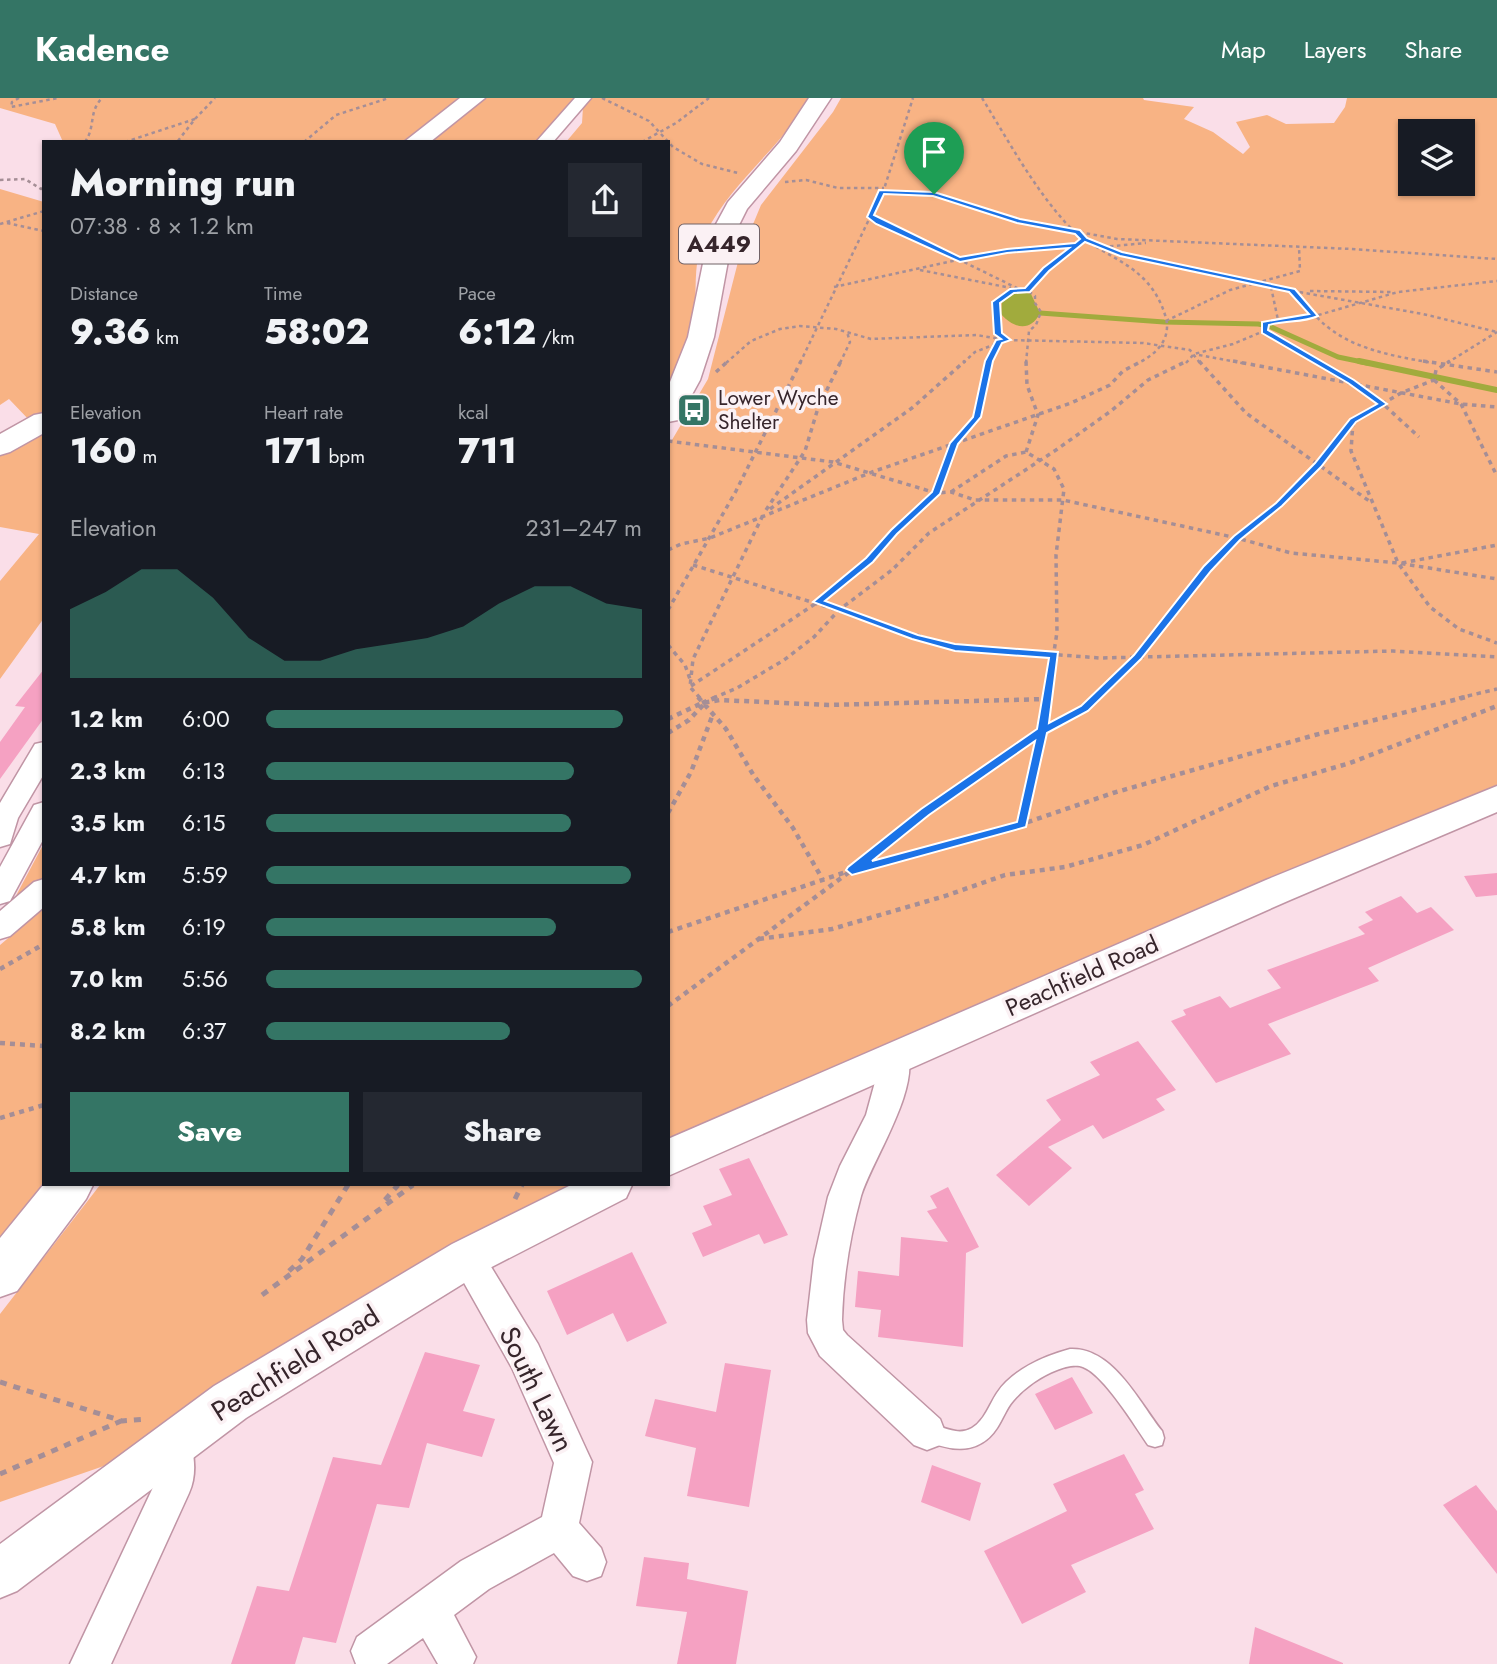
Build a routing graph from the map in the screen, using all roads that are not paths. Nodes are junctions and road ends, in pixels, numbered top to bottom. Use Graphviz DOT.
graph roads {
  1 [pos="474,98"];
  2 [pos="820,98"];
  3 [pos="577,101"];
  4 [pos="418,140"];
  5 [pos="546,140"];
  6 [pos="670,410"];
  7 [pos="42,422"];
  8 [pos="0,446"];
  9 [pos="42,754"];
  10 [pos="1497,797"];
  11 [pos="42,816"];
  12 [pos="0,837"];
  13 [pos="42,892"];
  14 [pos="0,893"];
  15 [pos="0,928"];
  16 [pos="895,1058"];
  17 [pos="670,1157"];
  18 [pos="68,1186"];
  19 [pos="609,1186"];
  20 [pos="467,1258"];
  21 [pos="0,1275"];
  22 [pos="927,1432"];
  23 [pos="1155,1438"];
  24 [pos="173,1442"];
  25 [pos="559,1529"];
  26 [pos="587,1562"];
  27 [pos="0,1574"];
  28 [pos="429,1610"];
  29 [pos="370,1651"];
  30 [pos="456,1657"];
  31 [pos="90,1664"];
  1 -- 4 [label="main road"];
  2 -- 6 [label="main road, A449"];
  3 -- 5 [label="street"];
  7 -- 8 [label="main road"];
  9 -- 12 [label="street"];
  10 -- 16 [label="street, Peachfield Road"];
  11 -- 14 [label="street"];
  13 -- 15 [label="street"];
  16 -- 17 [label="street, Peachfield Road"];
  16 -- 22 [label="street"];
  18 -- 21 [label="main road"];
  19 -- 20 [label="street, Peachfield Road"];
  20 -- 24 [label="street, Peachfield Road"];
  20 -- 25 [label="street, South Lawn"];
  22 -- 23 [label="lane"];
  24 -- 27 [label="street, Peachfield Road"];
  24 -- 31 [label="street"];
  25 -- 26 [label="street"];
  25 -- 28 [label="street"];
  28 -- 29 [label="street"];
  28 -- 30 [label="street"];
}
